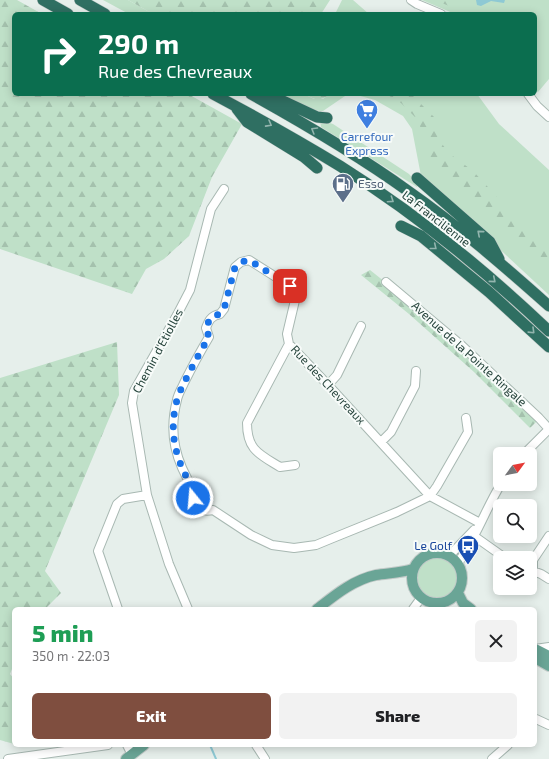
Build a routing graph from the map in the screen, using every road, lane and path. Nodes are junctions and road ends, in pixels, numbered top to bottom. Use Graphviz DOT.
graph roads {
  1 [pos="43,0"];
  2 [pos="80,0"];
  3 [pos="411,0"];
  4 [pos="64,12"];
  5 [pos="101,12"];
  6 [pos="437,12"];
  7 [pos="217,96"];
  8 [pos="254,96"];
  9 [pos="272,96"];
  10 [pos="530,96"];
  11 [pos="234,106"];
  12 [pos="549,117"];
  13 [pos="327,118"];
  14 [pos="317,168"];
  15 [pos="417,178"];
  16 [pos="224,189"];
  17 [pos="401,226"];
  18 [pos="502,264"];
  19 [pos="386,282"];
  20 [pos="549,306"];
  21 [pos="361,326"];
  22 [pos="549,331"];
  23 [pos="289,344"];
  24 [pos="549,348"];
  25 [pos="416,371"];
  26 [pos="328,385"];
  27 [pos="466,418"];
  28 [pos="549,429"];
  29 [pos="381,442"];
  30 [pos="531,447"];
  31 [pos="295,465"];
  32 [pos="497,491"];
  33 [pos="147,495"];
  34 [pos="430,496"];
  35 [pos="480,523"];
  36 [pos="474,536"];
  37 [pos="549,536"];
  38 [pos="495,551"];
  39 [pos="537,554"];
  40 [pos="449,556"];
  41 [pos="458,564"];
  42 [pos="413,569"];
  43 [pos="537,574"];
  44 [pos="549,579"];
  45 [pos="412,582"];
  46 [pos="458,593"];
  47 [pos="421,598"];
  48 [pos="437,604"];
  49 [pos="117,607"];
  50 [pos="187,607"];
  51 [pos="320,607"];
  52 [pos="326,607"];
  53 [pos="414,607"];
  54 [pos="443,607"];
  55 [pos="468,607"];
  56 [pos="549,647"];
  57 [pos="537,649"];
  58 [pos="537,650"];
  59 [pos="549,656"];
  60 [pos="537,659"];
  61 [pos="549,666"];
  62 [pos="537,720"];
  63 [pos="549,725"];
  64 [pos="88,747"];
  65 [pos="127,747"];
  66 [pos="142,747"];
  67 [pos="147,747"];
  68 [pos="257,747"];
  69 [pos="506,747"];
  70 [pos="130,758"];
  71 [pos="8,759"];
  72 [pos="265,759"];
  73 [pos="492,759"];
  1 -- 4 [label="highway"];
  2 -- 5 [label="highway"];
  3 -- 6 [label="street"];
  7 -- 11 [label="highway, La Francilienne"];
  18 -- 8 [label="highway, La Francilienne, one-way"];
  9 -- 13 [label="highway"];
  10 -- 12 [label="street"];
  11 -- 14 [label="highway"];
  11 -- 22 [label="highway, La Francilienne, one-way"];
  18 -- 15 [label="highway, one-way"];
  16 -- 33 [label="street, Chemin d'Etiolles"];
  17 -- 24 [label="highway, one-way"];
  18 -- 20 [label="highway, La Francilienne"];
  19 -- 28 [label="street, Avenue de la Pointe Ringale"];
  21 -- 26 [label="street"];
  23 -- 26 [label="street, Rue des Chevreaux"];
  23 -- 31 [label="street"];
  23 -- 34 [label="street, Rue des Chevreaux"];
  25 -- 29 [label="street"];
  26 -- 29 [label="street, Rue des Chevreaux"];
  27 -- 34 [label="street"];
  28 -- 30 [label="street"];
  29 -- 34 [label="street, Rue des Chevreaux"];
  32 -- 35 [label="street"];
  33 -- 49 [label="street"];
  33 -- 50 [label="street, Chemin d'Etiolles"];
  34 -- 35 [label="street, Rue des Chevreaux"];
  35 -- 36 [label="street"];
  35 -- 40 [label="street"];
  36 -- 38 [label="street"];
  36 -- 41 [label="street"];
  37 -- 39 [label="street"];
  40 -- 41 [label="main road"];
  40 -- 42 [label="main road"];
  41 -- 46 [label="main road"];
  42 -- 45 [label="main road"];
  42 -- 51 [label="main road"];
  43 -- 44 [label="street"];
  45 -- 47 [label="main road"];
  45 -- 52 [label="main road"];
  46 -- 48 [label="main road"];
  46 -- 55 [label="main road"];
  47 -- 48 [label="main road"];
  47 -- 53 [label="street"];
  48 -- 54 [label="main road"];
  56 -- 57 [label="street"];
  58 -- 59 [label="main road"];
  60 -- 61 [label="main road"];
  62 -- 63 [label="street"];
  64 -- 71 [label="street"];
  65 -- 70 [label="street"];
  66 -- 70 [label="main road"];
  67 -- 70 [label="main road"];
  68 -- 72 [label="street"];
  69 -- 73 [label="street"];
}
